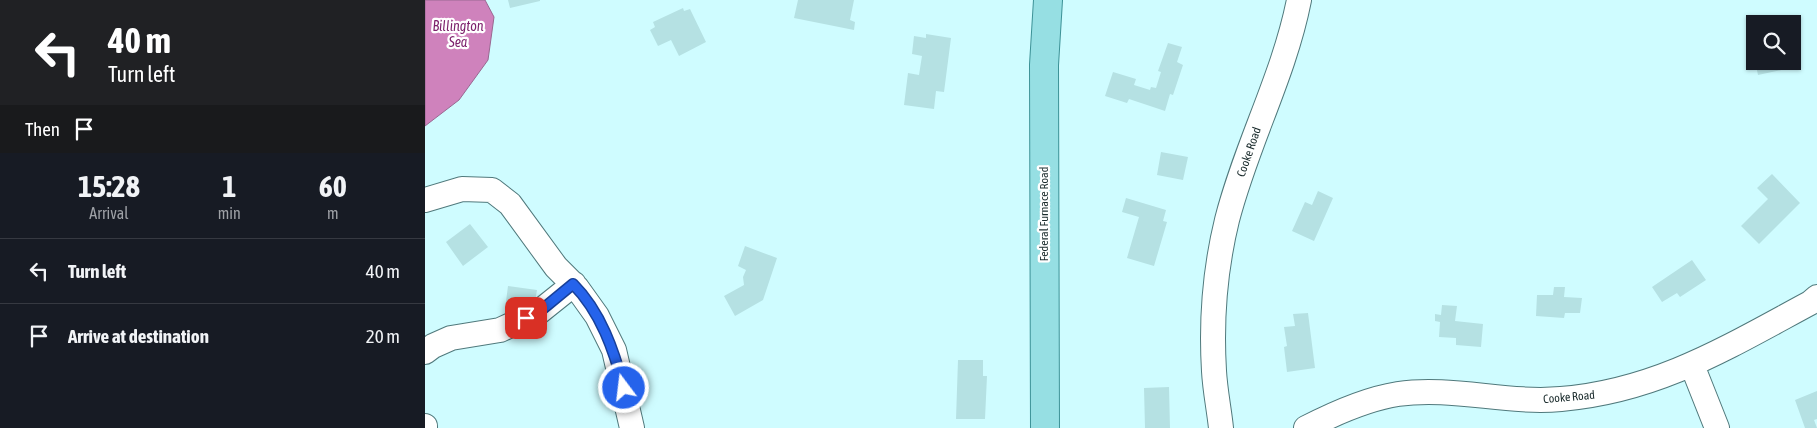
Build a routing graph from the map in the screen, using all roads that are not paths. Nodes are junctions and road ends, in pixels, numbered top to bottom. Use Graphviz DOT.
graph roads {
  1 [pos="1048,0"];
  2 [pos="1299,0"];
  3 [pos="425,200"];
  4 [pos="573,284"];
  5 [pos="1817,297"];
  6 [pos="425,352"];
  7 [pos="1692,365"];
  8 [pos="632,428"];
  9 [pos="1045,428"];
  10 [pos="1221,428"];
  11 [pos="1306,428"];
  12 [pos="1717,428"];
  1 -- 9 [label="main road, Federal Furnace Road"];
  2 -- 10 [label="street, Cooke Road"];
  3 -- 4 [label="street"];
  4 -- 6 [label="street"];
  4 -- 8 [label="street"];
  5 -- 7 [label="street, Cooke Road"];
  7 -- 11 [label="street, Cooke Road"];
  7 -- 12 [label="street"];
}
